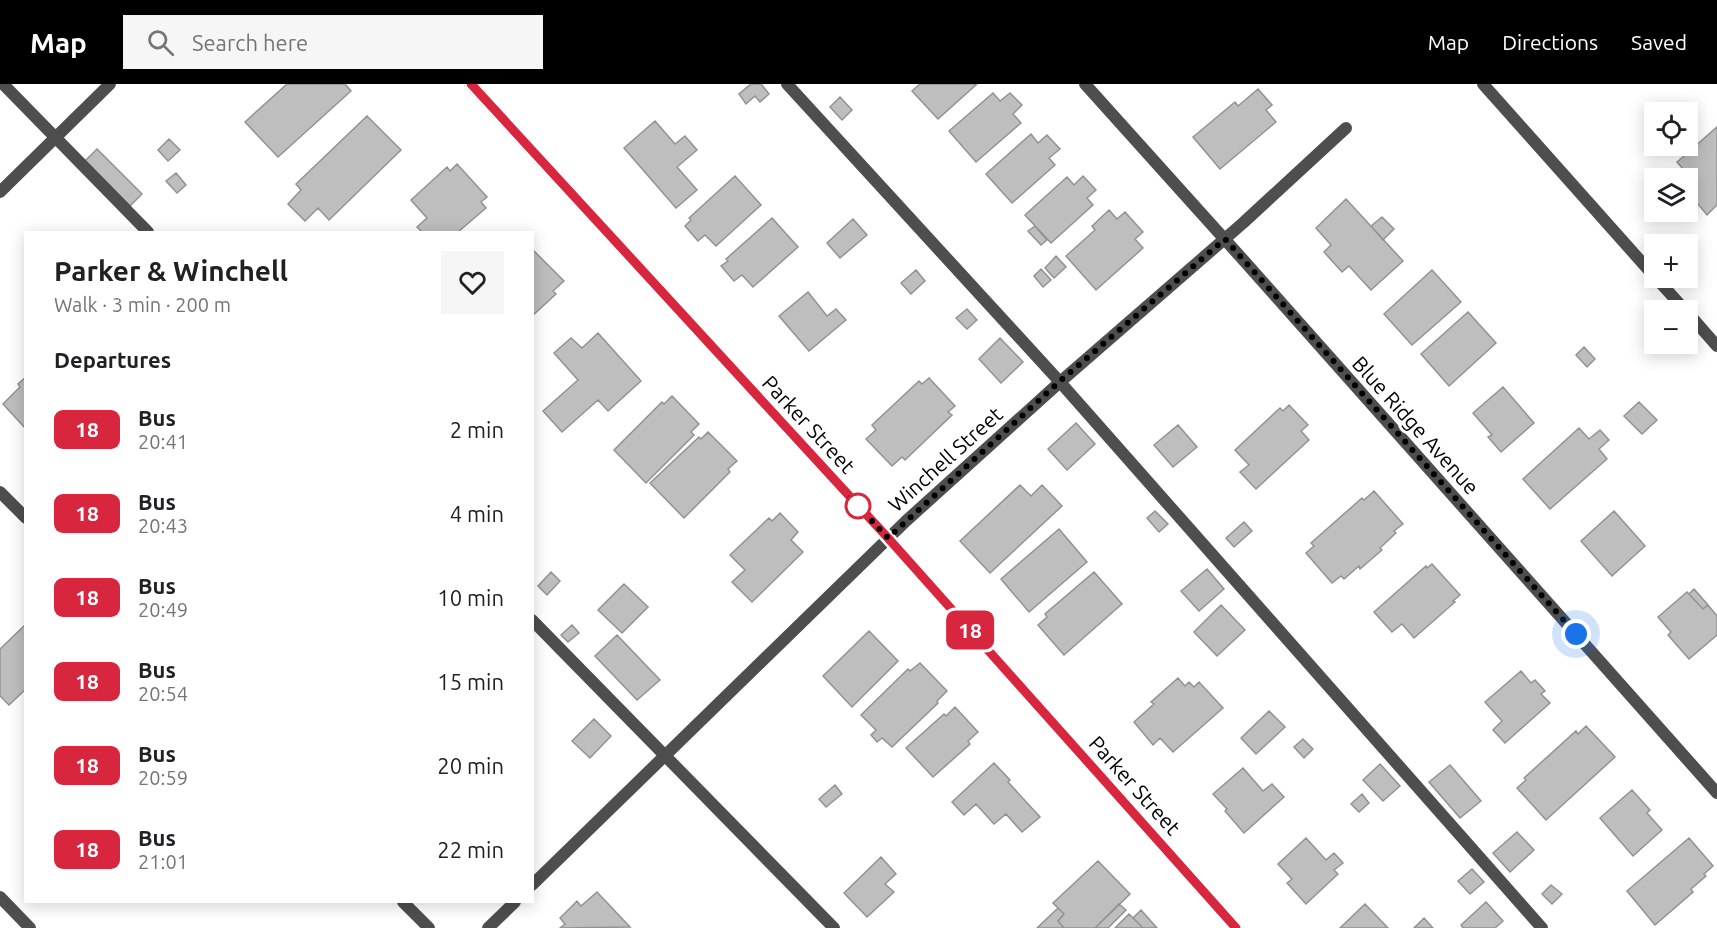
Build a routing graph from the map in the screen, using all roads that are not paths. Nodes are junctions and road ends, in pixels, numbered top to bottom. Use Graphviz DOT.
graph roads {
  1 [pos="3,84"];
  2 [pos="110,84"];
  3 [pos="471,84"];
  4 [pos="787,84"];
  5 [pos="1085,84"];
  6 [pos="1483,84"];
  7 [pos="1346,128"];
  8 [pos="55,138"];
  9 [pos="0,192"];
  10 [pos="147,231"];
  11 [pos="1225,239"];
  12 [pos="1644,265"];
  13 [pos="1665,288"];
  14 [pos="1675,300"];
  15 [pos="1698,325"];
  16 [pos="1717,346"];
  17 [pos="1059,382"];
  18 [pos="0,492"];
  19 [pos="24,516"];
  20 [pos="888,538"];
  21 [pos="534,622"];
  22 [pos="667,756"];
  23 [pos="1717,793"];
  24 [pos="534,883"];
  25 [pos="0,897"];
  26 [pos="404,903"];
  27 [pos="514,903"];
  28 [pos="30,928"];
  29 [pos="429,928"];
  30 [pos="488,928"];
  31 [pos="834,928"];
  32 [pos="1236,928"];
  33 [pos="1542,928"];
  1 -- 8 [label="street"];
  2 -- 8 [label="street"];
  3 -- 20 [label="street, Parker Street"];
  4 -- 17 [label="street"];
  5 -- 11 [label="street, Blue Ridge Avenue"];
  6 -- 12 [label="street"];
  7 -- 11 [label="street, Winchell Street"];
  8 -- 9 [label="street"];
  8 -- 10 [label="street"];
  11 -- 17 [label="street, Winchell Street"];
  11 -- 23 [label="street, Blue Ridge Avenue"];
  13 -- 14 [label="street"];
  15 -- 16 [label="street"];
  17 -- 20 [label="street, Winchell Street"];
  17 -- 33 [label="street"];
  18 -- 19 [label="street"];
  20 -- 22 [label="street, Winchell Street"];
  20 -- 32 [label="street, Parker Street"];
  21 -- 22 [label="street"];
  22 -- 24 [label="street, Winchell Street"];
  22 -- 31 [label="street"];
  25 -- 28 [label="street"];
  26 -- 29 [label="street"];
  27 -- 30 [label="street"];
}
